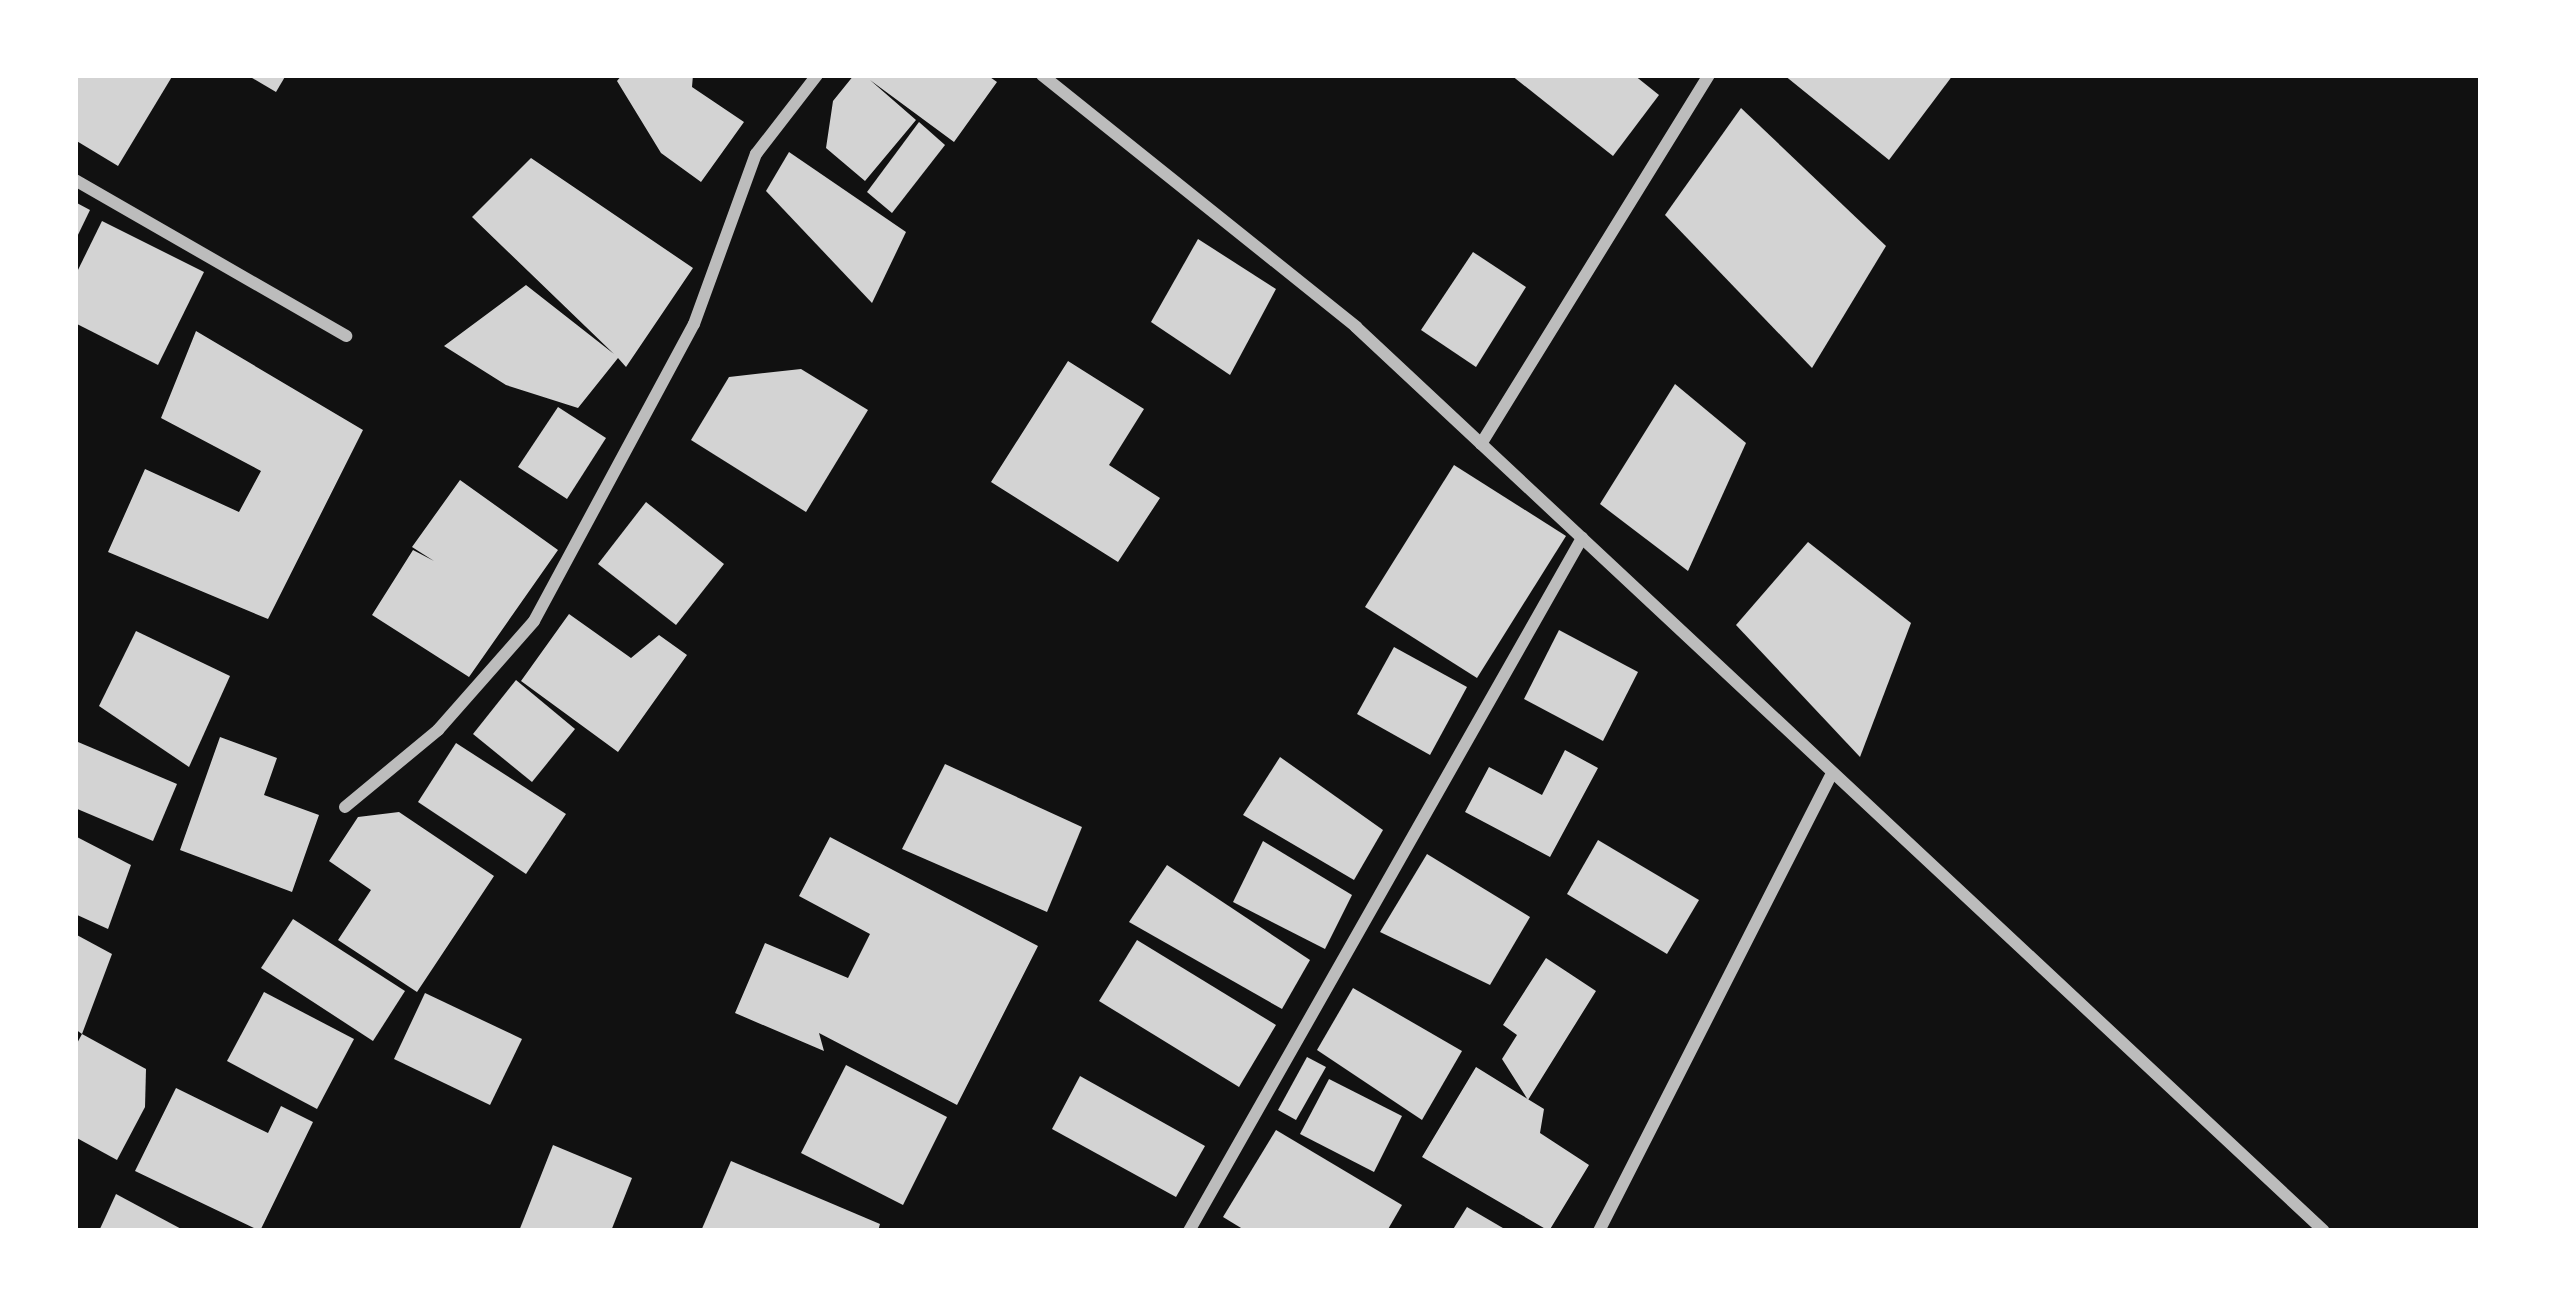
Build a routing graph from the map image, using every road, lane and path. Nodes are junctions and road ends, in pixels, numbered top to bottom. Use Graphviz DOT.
graph roads {
  1 [pos="817,75"];
  2 [pos="1042,75"];
  3 [pos="1709,75"];
  4 [pos="75,180"];
  5 [pos="346,336"];
  6 [pos="1481,444"];
  7 [pos="1582,538"];
  8 [pos="1832,775"];
  9 [pos="344,807"];
  10 [pos="1189,1231"];
  11 [pos="1599,1231"];
  12 [pos="2324,1231"];
  1 -- 9 [label="street"];
  2 -- 6 [label="street"];
  3 -- 6 [label="street"];
  4 -- 5 [label="street"];
  6 -- 7 [label="street"];
  7 -- 8 [label="street"];
  7 -- 10 [label="street"];
  8 -- 11 [label="street"];
  8 -- 12 [label="street"];
}
